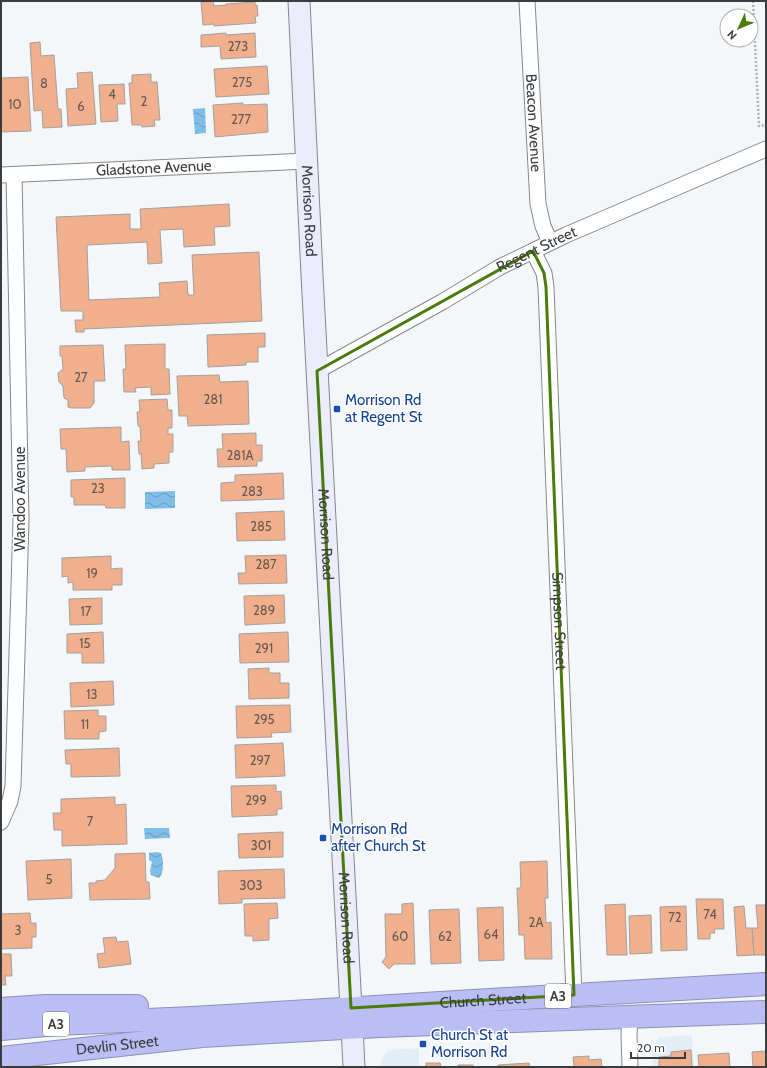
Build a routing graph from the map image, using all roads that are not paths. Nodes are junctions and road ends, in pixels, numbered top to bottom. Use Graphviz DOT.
graph roads {
  1 [pos="299,1"];
  2 [pos="527,1"];
  3 [pos="766,149"];
  4 [pos="306,162"];
  5 [pos="8,175"];
  6 [pos="550,242"];
  7 [pos="533,251"];
  8 [pos="317,371"];
  9 [pos="1,822"];
  10 [pos="766,984"];
  11 [pos="574,995"];
  12 [pos="1,1009"];
  13 [pos="766,1012"];
  14 [pos="192,1018"];
  15 [pos="351,1018"];
  16 [pos="630,1018"];
  17 [pos="228,1025"];
  18 [pos="1,1029"];
  19 [pos="49,1052"];
  20 [pos="1,1058"];
  21 [pos="25,1067"];
  22 [pos="354,1067"];
  23 [pos="630,1067"];
  1 -- 4 [label="street, Morrison Road"];
  2 -- 6 [label="street, Beacon Avenue"];
  3 -- 6 [label="street, Regent Street"];
  4 -- 5 [label="street, Gladstone Avenue"];
  4 -- 8 [label="street, Morrison Road"];
  5 -- 9 [label="street, Wandoo Avenue"];
  6 -- 7 [label="street, Regent Street"];
  7 -- 8 [label="street, Regent Street"];
  7 -- 11 [label="street, Simpson Street"];
  8 -- 15 [label="street, Morrison Road"];
  10 -- 11 [label="highway, Church Street / A3"];
  11 -- 15 [label="highway, Church Street / A3"];
  12 -- 14 [label="highway"];
  13 -- 16 [label="highway, Church Street / A3"];
  14 -- 17 [label="highway, Devlin Street / A3"];
  14 -- 18 [label="highway, Devlin Street / A3"];
  15 -- 16 [label="highway, Church Street / A3"];
  15 -- 17 [label="highway, Church Street / A3"];
  15 -- 22 [label="street, Morrison Road"];
  16 -- 23 [label="street"];
  17 -- 19 [label="highway, Devlin Street / A3"];
  19 -- 20 [label="highway, Devlin Street / A3"];
  19 -- 21 [label="highway"];
}
